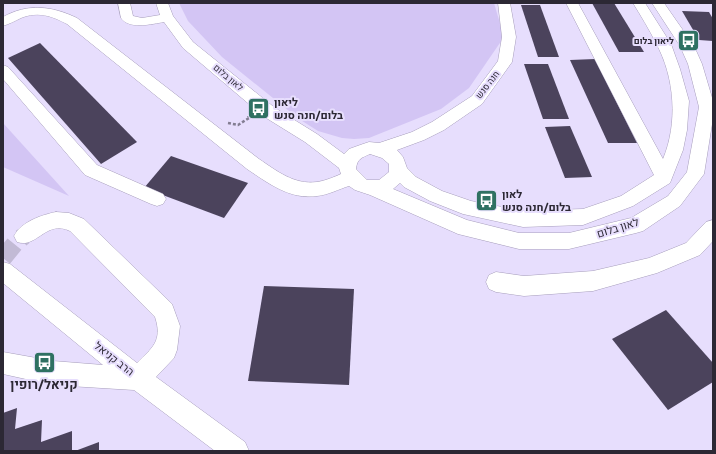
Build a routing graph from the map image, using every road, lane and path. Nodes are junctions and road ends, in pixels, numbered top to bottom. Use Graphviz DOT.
graph roads {
  1 [pos="124,3"];
  2 [pos="162,3"];
  3 [pos="504,3"];
  4 [pos="572,3"];
  5 [pos="639,3"];
  6 [pos="658,3"];
  7 [pos="167,17"];
  8 [pos="3,22"];
  9 [pos="3,70"];
  10 [pos="242,90"];
  11 [pos="681,101"];
  12 [pos="710,109"];
  13 [pos="224,122"];
  14 [pos="418,136"];
  15 [pos="310,138"];
  16 [pos="362,149"];
  17 [pos="382,149"];
  18 [pos="397,165"];
  19 [pos="349,172"];
  20 [pos="664,178"];
  21 [pos="372,188"];
  22 [pos="157,199"];
  23 [pos="713,228"];
  24 [pos="24,236"];
  25 [pos="3,271"];
  26 [pos="496,282"];
  27 [pos="3,363"];
  28 [pos="138,379"];
  29 [pos="231,448"];
  30 [pos="251,451"];
  1 -- 7 [label="street"];
  2 -- 7 [label="street, לאון בלום"];
  3 -- 14 [label="street, חנה סנש"];
  4 -- 20 [label="street"];
  5 -- 11 [label="street"];
  6 -- 12 [label="street, לאון בלום"];
  7 -- 10 [label="street, לאון בלום"];
  8 -- 19 [label="street"];
  9 -- 22 [label="street"];
  10 -- 13 [label="path"];
  10 -- 15 [label="street, לאון בלום"];
  11 -- 12 [label="street"];
  11 -- 20 [label="street"];
  12 -- 21 [label="street, לאון בלום"];
  14 -- 17 [label="street, חנה סנש"];
  14 -- 18 [label="street, חנה סנש"];
  15 -- 16 [label="street, לאון בלום"];
  15 -- 19 [label="street, לאון בלום"];
  16 -- 17 [label="street"];
  16 -- 19 [label="street"];
  17 -- 18 [label="street"];
  18 -- 20 [label="street, לאון בלום"];
  18 -- 21 [label="street"];
  19 -- 21 [label="street"];
  23 -- 26 [label="street"];
  24 -- 28 [label="street"];
  25 -- 28 [label="street, הרב קניאל"];
  27 -- 28 [label="street"];
  28 -- 29 [label="street, הרב קניאל"];
  29 -- 30 [label="street, הרב קניאל"];
}
